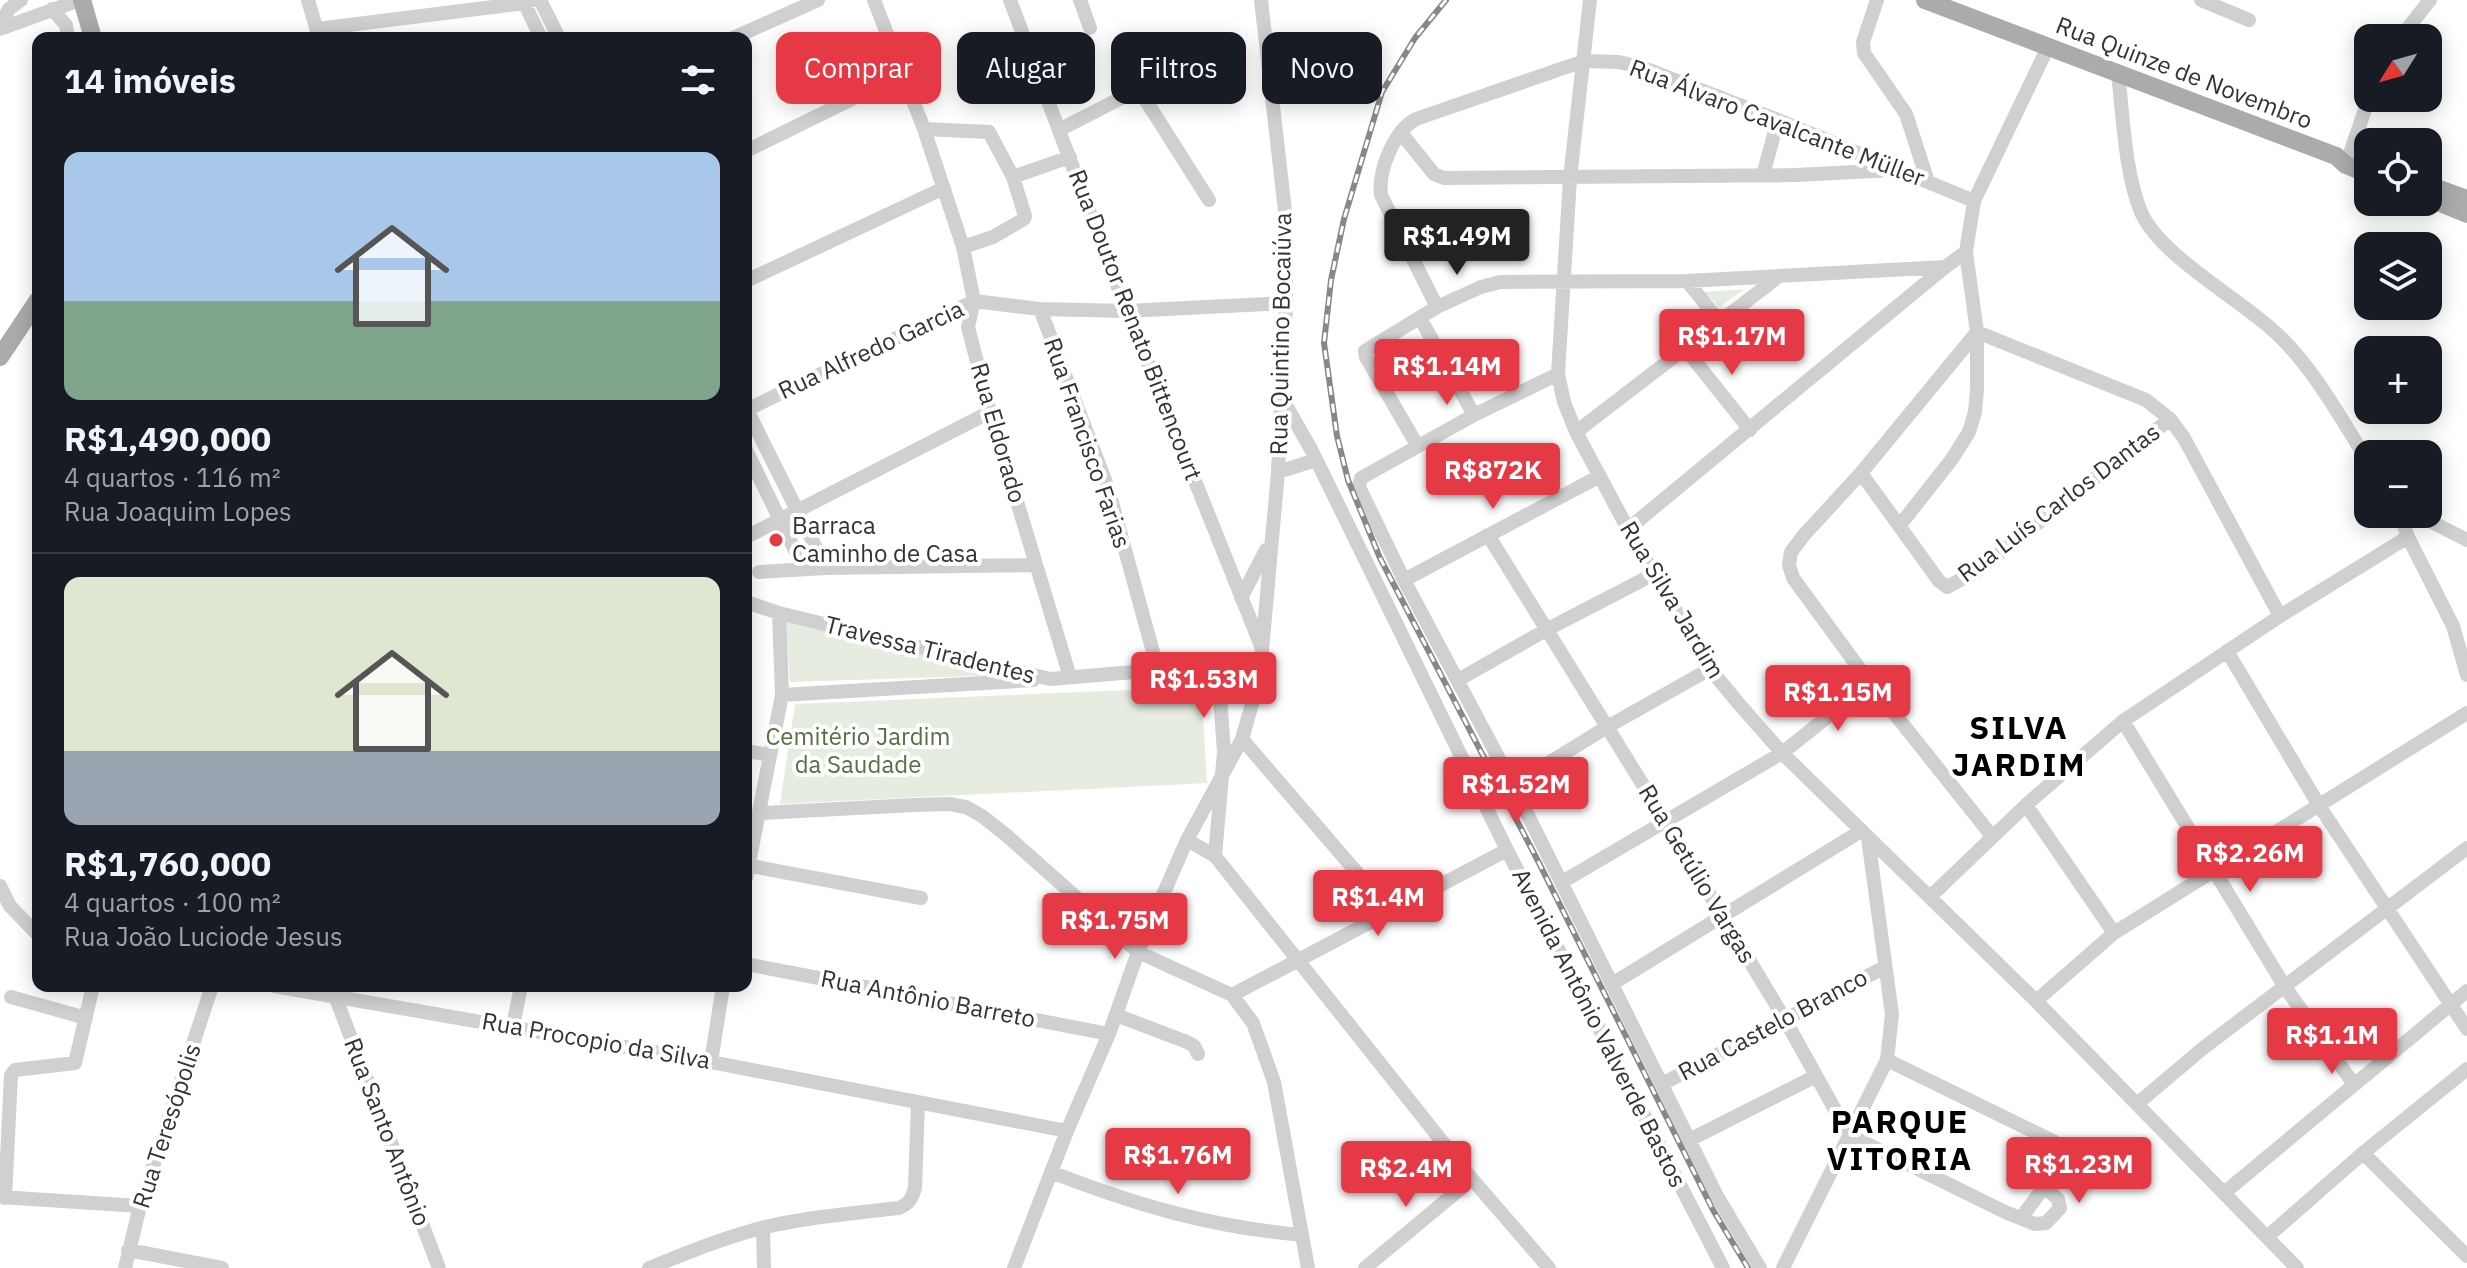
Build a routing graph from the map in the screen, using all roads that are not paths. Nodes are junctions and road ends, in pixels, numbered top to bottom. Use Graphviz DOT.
graph roads {
  1 [pos="21,0"];
  2 [pos="81,0"];
  3 [pos="308,0"];
  4 [pos="540,0"];
  5 [pos="818,0"];
  6 [pos="874,0"];
  7 [pos="1010,0"];
  8 [pos="1080,0"];
  9 [pos="1261,0"];
  10 [pos="1590,0"];
  11 [pos="1877,0"];
  12 [pos="1925,0"];
  13 [pos="2201,0"];
  14 [pos="2430,0"];
  15 [pos="527,1"];
  16 [pos="1963,7"];
  17 [pos="52,9"];
  18 [pos="2249,20"];
  19 [pos="2411,24"];
  20 [pos="0,27"];
  21 [pos="1090,28"];
  22 [pos="91,31"];
  23 [pos="67,32"];
  24 [pos="317,32"];
  25 [pos="331,32"];
  26 [pos="539,32"];
  27 [pos="556,32"];
  28 [pos="746,32"];
  29 [pos="887,32"];
  30 [pos="2048,47"];
  31 [pos="1584,61"];
  32 [pos="2118,74"];
  33 [pos="842,104"];
  34 [pos="914,104"];
  35 [pos="2363,112"];
  36 [pos="1778,120"];
  37 [pos="924,129"];
  38 [pos="1059,130"];
  39 [pos="1401,133"];
  40 [pos="752,148"];
  41 [pos="1070,157"];
  42 [pos="2343,159"];
  43 [pos="2354,161"];
  44 [pos="2354,166"];
  45 [pos="1897,170"];
  46 [pos="1763,175"];
  47 [pos="1013,177"];
  48 [pos="1570,178"];
  49 [pos="1928,182"];
  50 [pos="944,188"];
  51 [pos="2442,190"];
  52 [pos="2467,199"];
  53 [pos="1209,200"];
  54 [pos="1974,201"];
  55 [pos="2442,204"];
  56 [pos="2467,214"];
  57 [pos="963,247"];
  58 [pos="1966,252"];
  59 [pos="1945,267"];
  60 [pos="1778,277"];
  61 [pos="752,278"];
  62 [pos="1687,281"];
  63 [pos="1564,283"];
  64 [pos="974,301"];
  65 [pos="1286,303"];
  66 [pos="1437,307"];
  67 [pos="32,309"];
  68 [pos="1040,309"];
  69 [pos="1127,311"];
  70 [pos="1420,318"];
  71 [pos="1719,321"];
  72 [pos="1977,332"];
  73 [pos="1684,347"];
  74 [pos="0,357"];
  75 [pos="1558,374"];
  76 [pos="1283,400"];
  77 [pos="752,406"];
  78 [pos="990,412"];
  79 [pos="1474,415"];
  80 [pos="2170,419"];
  81 [pos="752,421"];
  82 [pos="1750,430"];
  83 [pos="1576,432"];
  84 [pos="2354,440"];
  85 [pos="1417,445"];
  86 [pos="1316,460"];
  87 [pos="752,462"];
  88 [pos="1278,472"];
  89 [pos="1861,473"];
  90 [pos="1600,476"];
  91 [pos="798,511"];
  92 [pos="780,520"];
  93 [pos="1900,525"];
  94 [pos="2442,527"];
  95 [pos="2405,528"];
  96 [pos="1628,529"];
  97 [pos="752,534"];
  98 [pos="1488,535"];
  99 [pos="2408,537"];
  100 [pos="2467,540"];
  101 [pos="1270,543"];
  102 [pos="1036,565"];
  103 [pos="826,568"];
  104 [pos="804,569"];
  105 [pos="759,572"];
  106 [pos="1654,574"];
  107 [pos="1404,580"];
  108 [pos="1241,598"];
  109 [pos="752,604"];
  110 [pos="779,613"];
  111 [pos="2280,616"];
  112 [pos="1546,630"];
  113 [pos="1262,650"];
  114 [pos="2227,651"];
  115 [pos="1218,668"];
  116 [pos="1259,669"];
  117 [pos="1710,669"];
  118 [pos="1158,670"];
  119 [pos="2467,675"];
  120 [pos="1070,677"];
  121 [pos="1050,679"];
  122 [pos="1458,680"];
  123 [pos="1870,683"];
  124 [pos="782,695"];
  125 [pos="2467,713"];
  126 [pos="2123,721"];
  127 [pos="1607,727"];
  128 [pos="1242,739"];
  129 [pos="752,752"];
  130 [pos="1782,753"];
  131 [pos="770,755"];
  132 [pos="1223,771"];
  133 [pos="1513,785"];
  134 [pos="2026,805"];
  135 [pos="2320,807"];
  136 [pos="760,813"];
  137 [pos="1666,822"];
  138 [pos="1864,835"];
  139 [pos="1992,836"];
  140 [pos="1187,840"];
  141 [pos="752,848"];
  142 [pos="2467,848"];
  143 [pos="1507,850"];
  144 [pos="1215,856"];
  145 [pos="752,871"];
  146 [pos="2214,871"];
  147 [pos="1562,882"];
  148 [pos="0,886"];
  149 [pos="1931,896"];
  150 [pos="921,898"];
  151 [pos="2387,910"];
  152 [pos="1390,911"];
  153 [pos="1724,917"];
  154 [pos="32,929"];
  155 [pos="2114,933"];
  156 [pos="1138,952"];
  157 [pos="1298,959"];
  158 [pos="752,965"];
  159 [pos="1885,967"];
  160 [pos="1612,984"];
  161 [pos="2285,987"];
  162 [pos="2467,991"];
  163 [pos="92,992"];
  164 [pos="210,992"];
  165 [pos="311,992"];
  166 [pos="520,992"];
  167 [pos="722,992"];
  168 [pos="1232,995"];
  169 [pos="335,996"];
  170 [pos="11,997"];
  171 [pos="2036,1001"];
  172 [pos="2450,1005"];
  173 [pos="1116,1015"];
  174 [pos="86,1018"];
  175 [pos="1784,1018"];
  176 [pos="513,1026"];
  177 [pos="2467,1029"];
  178 [pos="1109,1034"];
  179 [pos="1198,1054"];
  180 [pos="1887,1060"];
  181 [pos="711,1062"];
  182 [pos="2466,1070"];
  183 [pos="1816,1076"];
  184 [pos="2353,1083"];
  185 [pos="1662,1084"];
  186 [pos="918,1102"];
  187 [pos="2137,1104"];
  188 [pos="1067,1131"];
  189 [pos="1849,1135"];
  190 [pos="1691,1139"];
  191 [pos="2363,1153"];
  192 [pos="1051,1172"];
  193 [pos="1472,1179"];
  194 [pos="2044,1187"];
  195 [pos="2224,1193"];
  196 [pos="3,1198"];
  197 [pos="140,1206"];
  198 [pos="2021,1218"];
  199 [pos="763,1228"];
  200 [pos="1302,1235"];
  201 [pos="2267,1237"];
  202 [pos="128,1250"];
  203 [pos="2467,1256"];
  204 [pos="1719,1267"];
  205 [pos="125,1268"];
  206 [pos="222,1268"];
  207 [pos="439,1268"];
  208 [pos="649,1268"];
  209 [pos="764,1268"];
  210 [pos="1014,1268"];
  211 [pos="1308,1268"];
  212 [pos="1365,1268"];
  213 [pos="1549,1268"];
  214 [pos="1760,1268"];
  215 [pos="1783,1268"];
  216 [pos="2297,1268"];
  1 -- 20 [label="street"];
  2 -- 17 [label="street"];
  2 -- 22 [label="main road"];
  3 -- 24 [label="street"];
  4 -- 27 [label="street"];
  5 -- 28 [label="street"];
  6 -- 29 [label="street"];
  7 -- 38 [label="street, Rua Doutor Renato Bittencourt"];
  8 -- 21 [label="street"];
  9 -- 65 [label="street, Rua Quintino Bocaiúva"];
  10 -- 31 [label="street, Rua Silva Jardim"];
  11 -- 49 [label="street"];
  12 -- 16 [label="main road, Rua Quinze de Novembro"];
  13 -- 18 [label="street"];
  14 -- 19 [label="street"];
  15 -- 25 [label="street"];
  15 -- 26 [label="street"];
  16 -- 30 [label="main road, Rua Quinze de Novembro"];
  17 -- 20 [label="street"];
  17 -- 23 [label="street"];
  30 -- 32 [label="main road, Rua Quinze de Novembro"];
  30 -- 54 [label="street"];
  31 -- 36 [label="street, Rua Álvaro Cavalcante Müller"];
  31 -- 39 [label="street, Rua Álvaro Cavalcante Müller"];
  31 -- 48 [label="street, Rua Silva Jardim"];
  32 -- 42 [label="main road, Rua Quinze de Novembro"];
  32 -- 84 [label="street"];
  33 -- 40 [label="street"];
  34 -- 37 [label="street"];
  35 -- 42 [label="street"];
  36 -- 45 [label="street, Rua Álvaro Cavalcante Müller"];
  36 -- 46 [label="street"];
  37 -- 47 [label="street"];
  37 -- 50 [label="street"];
  38 -- 41 [label="street, Rua Doutor Renato Bittencourt"];
  38 -- 53 [label="street"];
  39 -- 48 [label="street"];
  39 -- 66 [label="street"];
  41 -- 47 [label="street"];
  41 -- 69 [label="street, Rua Doutor Renato Bittencourt"];
  42 -- 43 [label="main road, Rua Quinze de Novembro"];
  42 -- 44 [label="main road, Rua Quinze de Novembro"];
  45 -- 46 [label="street"];
  45 -- 49 [label="street, Rua Álvaro Cavalcante Müller"];
  46 -- 48 [label="street"];
  47 -- 57 [label="street"];
  48 -- 63 [label="street, Rua Silva Jardim"];
  49 -- 54 [label="street, Rua Álvaro Cavalcante Müller"];
  50 -- 57 [label="street"];
  50 -- 61 [label="street"];
  51 -- 52 [label="main road"];
  54 -- 58 [label="street"];
  55 -- 56 [label="main road"];
  57 -- 64 [label="street"];
  58 -- 59 [label="street"];
  58 -- 72 [label="street"];
  59 -- 60 [label="street"];
  59 -- 82 [label="street"];
  60 -- 62 [label="street"];
  60 -- 71 [label="street"];
  62 -- 63 [label="street"];
  62 -- 71 [label="street"];
  63 -- 66 [label="street"];
  63 -- 75 [label="street, Rua Silva Jardim"];
  64 -- 68 [label="street, Rua Alfredo Garcia"];
  64 -- 77 [label="street, Rua Alfredo Garcia"];
  64 -- 78 [label="street, Rua Eldorado"];
  65 -- 69 [label="street, Rua Alfredo Garcia"];
  65 -- 76 [label="street, Rua Quintino Bocaiúva"];
  66 -- 70 [label="street"];
  67 -- 74 [label="main road"];
  68 -- 69 [label="street, Rua Alfredo Garcia"];
  68 -- 118 [label="street, Rua Francisco Farias"];
  69 -- 108 [label="street, Rua Doutor Renato Bittencourt"];
  70 -- 79 [label="street"];
  70 -- 85 [label="street"];
  71 -- 73 [label="street"];
  72 -- 80 [label="street"];
  72 -- 89 [label="street"];
  72 -- 93 [label="street"];
  73 -- 82 [label="street"];
  73 -- 83 [label="street"];
  75 -- 79 [label="street"];
  75 -- 83 [label="street, Rua Silva Jardim"];
  76 -- 86 [label="street, Avenida Antônio Valverde Bastos"];
  76 -- 88 [label="street, Rua Quintino Bocaiúva"];
  78 -- 91 [label="street"];
  78 -- 102 [label="street, Rua Eldorado"];
  79 -- 85 [label="street"];
  80 -- 93 [label="street, Rua Luís Carlos Dantas"];
  80 -- 111 [label="street"];
  81 -- 91 [label="street"];
  82 -- 96 [label="street"];
  83 -- 90 [label="street, Rua Silva Jardim"];
  85 -- 107 [label="street, Avenida Antônio Valverde Bastos"];
  86 -- 88 [label="street"];
  86 -- 143 [label="street, Avenida Antônio Valverde Bastos"];
  87 -- 92 [label="street"];
  88 -- 101 [label="street, Rua Quintino Bocaiúva"];
  89 -- 93 [label="street, Rua Luís Carlos Dantas"];
  89 -- 123 [label="street"];
  90 -- 96 [label="street, Rua Silva Jardim"];
  90 -- 98 [label="street"];
  91 -- 92 [label="street"];
  91 -- 103 [label="street"];
  92 -- 97 [label="street"];
  92 -- 104 [label="street"];
  94 -- 100 [label="street"];
  95 -- 99 [label="street"];
  96 -- 106 [label="street, Rua Silva Jardim"];
  98 -- 107 [label="street"];
  98 -- 112 [label="street, Rua Getúlio Vargas"];
  99 -- 111 [label="street"];
  99 -- 119 [label="street"];
  101 -- 108 [label="street"];
  101 -- 113 [label="street, Rua Quintino Bocaiúva"];
  102 -- 103 [label="street"];
  102 -- 120 [label="street, Rua Eldorado"];
  103 -- 104 [label="street"];
  104 -- 105 [label="street"];
  106 -- 112 [label="street"];
  106 -- 117 [label="street, Rua Silva Jardim"];
  107 -- 122 [label="street, Avenida Antônio Valverde Bastos"];
  108 -- 113 [label="street, Rua Doutor Renato Bittencourt"];
  109 -- 110 [label="street, Travessa Tiradentes"];
  110 -- 121 [label="street, Travessa Tiradentes"];
  110 -- 124 [label="street"];
  111 -- 114 [label="street"];
  112 -- 122 [label="street"];
  112 -- 127 [label="street, Rua Getúlio Vargas"];
  113 -- 116 [label="street, Rua Quintino Bocaiúva"];
  114 -- 126 [label="street"];
  114 -- 135 [label="street"];
  115 -- 116 [label="street, Travessa Tiradentes"];
  115 -- 118 [label="street, Travessa Tiradentes"];
  115 -- 132 [label="street"];
  116 -- 128 [label="street, Rua Quintino Bocaiúva"];
  117 -- 127 [label="street"];
  117 -- 130 [label="street, Rua Silva Jardim"];
  118 -- 120 [label="street, Travessa Tiradentes"];
  120 -- 121 [label="street, Travessa Tiradentes"];
  121 -- 124 [label="street"];
  122 -- 133 [label="street, Avenida Antônio Valverde Bastos"];
  123 -- 130 [label="street"];
  123 -- 139 [label="street"];
  124 -- 131 [label="street"];
  125 -- 135 [label="street"];
  126 -- 134 [label="street"];
  126 -- 146 [label="street"];
  127 -- 133 [label="street"];
  127 -- 137 [label="street, Rua Getúlio Vargas"];
  128 -- 132 [label="street, Rua Quintino Bocaiúva"];
  128 -- 152 [label="street"];
  129 -- 131 [label="street"];
  130 -- 137 [label="street"];
  130 -- 138 [label="street, Rua Silva Jardim"];
  131 -- 136 [label="street"];
  132 -- 140 [label="street, Rua Quintino Bocaiúva"];
  132 -- 144 [label="street"];
  133 -- 147 [label="street, Avenida Antônio Valverde Bastos"];
  134 -- 139 [label="street"];
  134 -- 155 [label="street"];
  135 -- 146 [label="street"];
  135 -- 151 [label="street"];
  136 -- 141 [label="street"];
  136 -- 156 [label="street"];
  137 -- 147 [label="street"];
  137 -- 153 [label="street, Rua Getúlio Vargas"];
  138 -- 149 [label="street, Rua Silva Jardim"];
  138 -- 153 [label="street"];
  138 -- 159 [label="street"];
  139 -- 149 [label="street"];
  140 -- 144 [label="street"];
  140 -- 156 [label="street, Rua Quintino Bocaiúva"];
  142 -- 151 [label="street"];
  143 -- 152 [label="street"];
  143 -- 204 [label="street, Avenida Antônio Valverde Bastos"];
  144 -- 157 [label="street"];
  145 -- 150 [label="street"];
  146 -- 155 [label="street"];
  146 -- 161 [label="street"];
  147 -- 160 [label="street, Avenida Antônio Valverde Bastos"];
  148 -- 154 [label="street"];
  149 -- 171 [label="street, Rua Silva Jardim"];
  151 -- 161 [label="street"];
  151 -- 172 [label="street"];
  152 -- 157 [label="street"];
  153 -- 160 [label="street"];
  153 -- 175 [label="street, Rua Getúlio Vargas"];
  155 -- 171 [label="street"];
  156 -- 168 [label="street"];
  156 -- 173 [label="street, Rua Quintino Bocaiúva"];
  157 -- 168 [label="street"];
  157 -- 193 [label="street"];
  158 -- 178 [label="street, Rua Antônio Barreto"];
  159 -- 175 [label="street, Rua Castelo Branco"];
  159 -- 180 [label="street"];
  160 -- 185 [label="street, Avenida Antônio Valverde Bastos"];
  161 -- 184 [label="street"];
  161 -- 187 [label="street"];
  162 -- 172 [label="street"];
  163 -- 174 [label="street"];
  164 -- 197 [label="street, Rua Teresópolis"];
  165 -- 169 [label="street, Rua Procopio da Silva"];
  166 -- 176 [label="street"];
  167 -- 181 [label="street"];
  168 -- 200 [label="street"];
  169 -- 176 [label="street, Rua Procopio da Silva"];
  169 -- 207 [label="street, Rua Santo Antônio"];
  170 -- 174 [label="street"];
  171 -- 187 [label="street, Rua Silva Jardim"];
  172 -- 177 [label="street"];
  172 -- 184 [label="street"];
  173 -- 178 [label="street, Rua Quintino Bocaiúva"];
  173 -- 179 [label="street"];
  174 -- 196 [label="street"];
  175 -- 183 [label="street, Rua Getúlio Vargas"];
  175 -- 185 [label="street, Rua Castelo Branco"];
  176 -- 181 [label="street, Rua Procopio da Silva"];
  178 -- 188 [label="street, Rua Quintino Bocaiúva"];
  180 -- 189 [label="street"];
  180 -- 194 [label="street"];
  181 -- 186 [label="street, Rua Procopio da Silva"];
  182 -- 191 [label="street"];
  183 -- 189 [label="street, Rua Getúlio Vargas"];
  183 -- 190 [label="street"];
  184 -- 195 [label="street"];
  185 -- 190 [label="street, Avenida Antônio Valverde Bastos"];
  186 -- 188 [label="street, Rua Procopio da Silva"];
  186 -- 199 [label="street"];
  187 -- 195 [label="street, Rua Silva Jardim"];
  188 -- 192 [label="street, Rua Quintino Bocaiúva"];
  189 -- 198 [label="street"];
  189 -- 215 [label="street"];
  190 -- 214 [label="street, Avenida Antônio Valverde Bastos"];
  191 -- 201 [label="street"];
  191 -- 203 [label="street"];
  192 -- 200 [label="street"];
  192 -- 210 [label="street, Rua Quintino Bocaiúva"];
  193 -- 212 [label="street"];
  193 -- 213 [label="street"];
  194 -- 198 [label="street"];
  194 -- 198 [label="street"];
  195 -- 201 [label="street, Rua Silva Jardim"];
  196 -- 197 [label="street"];
  197 -- 202 [label="street, Rua Teresópolis"];
  199 -- 208 [label="street"];
  199 -- 209 [label="street"];
  200 -- 211 [label="street"];
  201 -- 216 [label="street, Rua Silva Jardim"];
  202 -- 205 [label="street, Rua Teresópolis"];
  202 -- 206 [label="street"];
}
